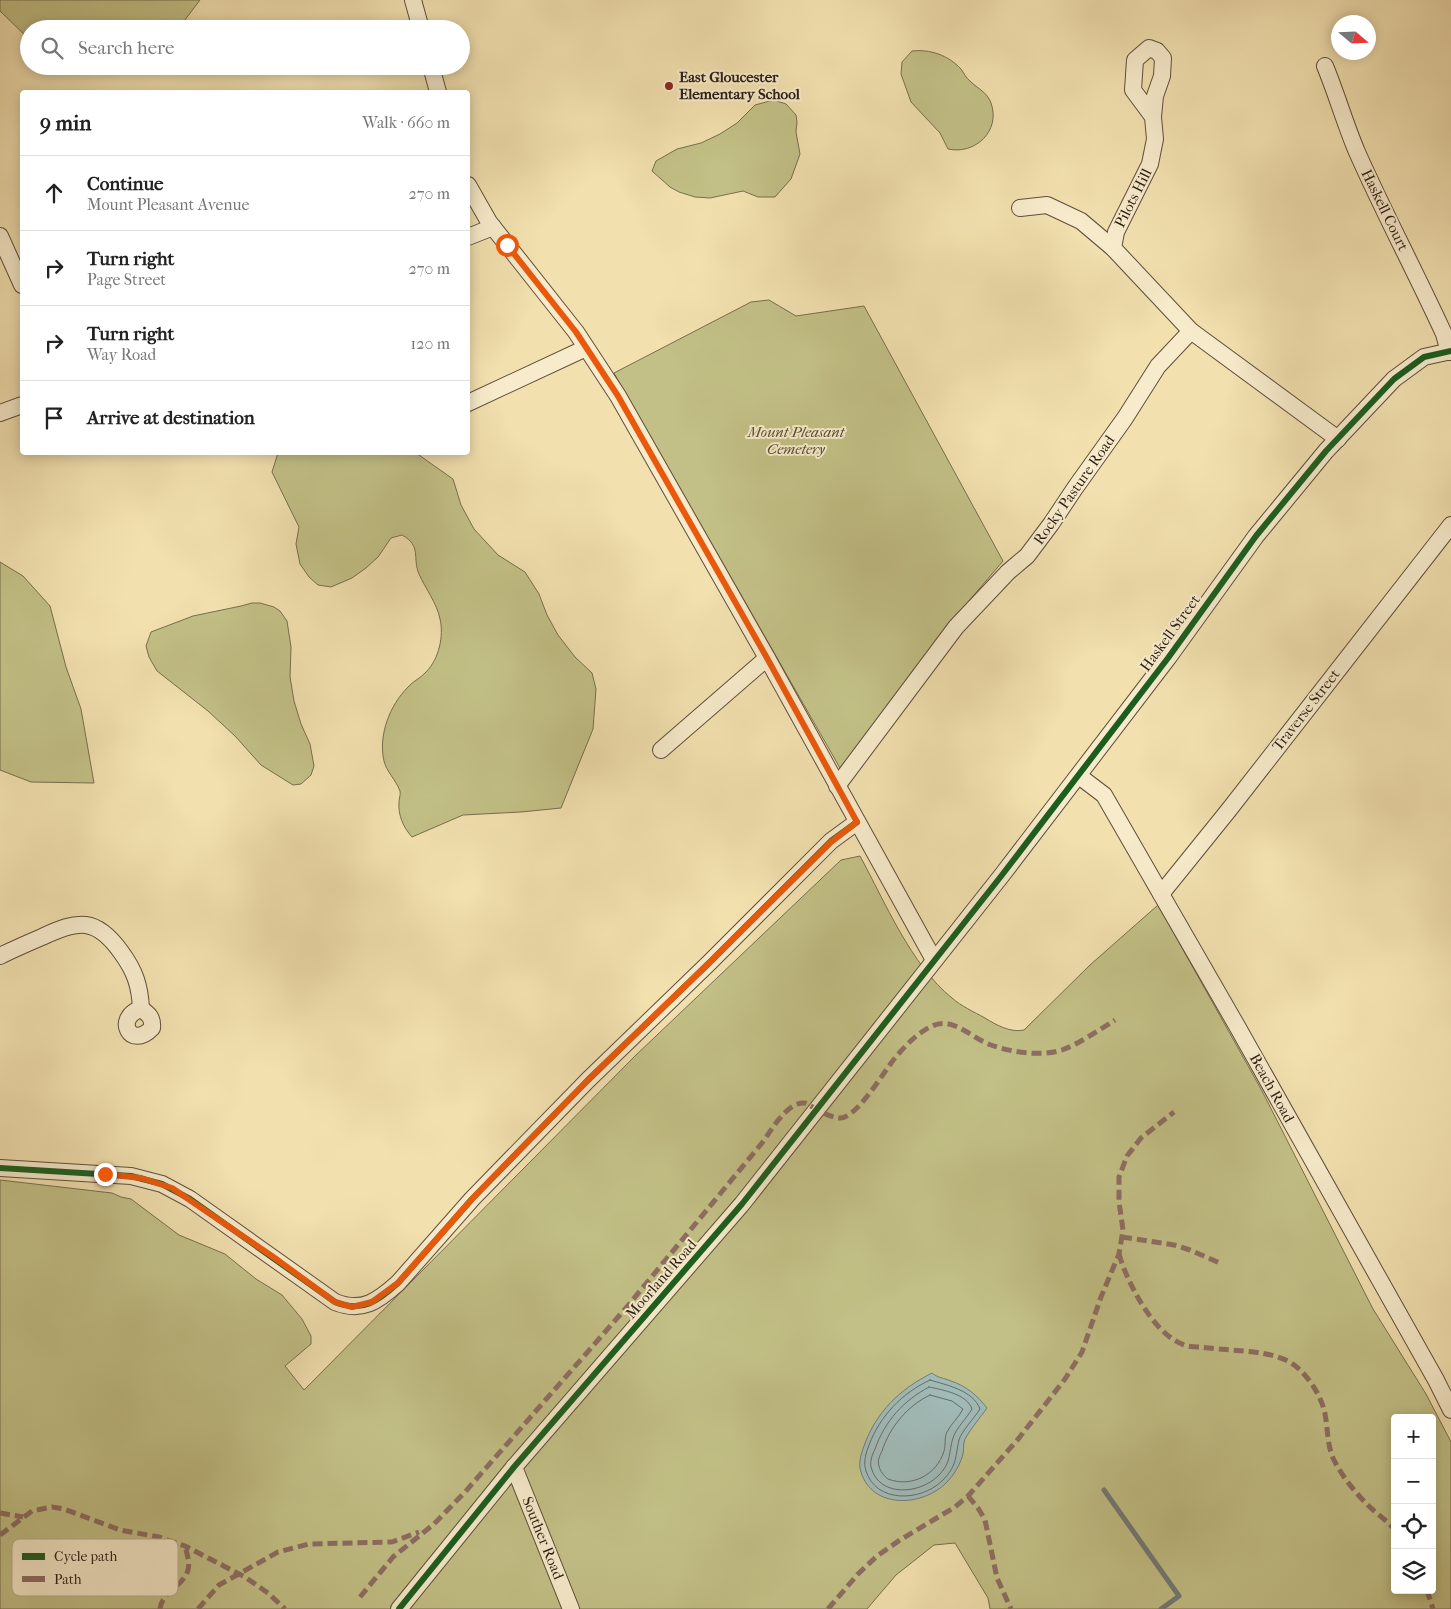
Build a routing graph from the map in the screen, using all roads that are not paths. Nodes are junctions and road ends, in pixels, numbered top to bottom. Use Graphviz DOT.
graph roads {
  1 [pos="413,0"];
  2 [pos="419,20"];
  3 [pos="1325,66"];
  4 [pos="434,75"];
  5 [pos="438,90"];
  6 [pos="1153,117"];
  7 [pos="470,189"];
  8 [pos="1020,208"];
  9 [pos="493,227"];
  10 [pos="0,236"];
  11 [pos="470,237"];
  12 [pos="1112,248"];
  13 [pos="20,281"];
  14 [pos="1191,331"];
  15 [pos="586,348"];
  16 [pos="1450,352"];
  17 [pos="470,402"];
  18 [pos="20,406"];
  19 [pos="0,413"];
  20 [pos="1338,439"];
  21 [pos="1451,525"];
  22 [pos="767,658"];
  23 [pos="661,750"];
  24 [pos="1079,776"];
  25 [pos="837,786"];
  26 [pos="857,822"];
  27 [pos="1161,894"];
  28 [pos="0,956"];
  29 [pos="934,960"];
  30 [pos="141,1009"];
  31 [pos="0,1168"];
  32 [pos="1451,1410"];
  33 [pos="514,1467"];
  34 [pos="399,1609"];
  35 [pos="571,1609"];
  1 -- 2 [label="street"];
  3 -- 16 [label="street, Haskell Court"];
  4 -- 5 [label="street"];
  6 -- 12 [label="street, Pilots Hill"];
  7 -- 9 [label="street"];
  8 -- 12 [label="street, Pilots Hill"];
  9 -- 11 [label="street"];
  9 -- 15 [label="street"];
  10 -- 13 [label="street"];
  12 -- 14 [label="street, Pilots Hill"];
  14 -- 20 [label="street"];
  14 -- 25 [label="street, Rocky Pasture Road"];
  15 -- 17 [label="street"];
  15 -- 22 [label="street"];
  16 -- 20 [label="street, Haskell Street"];
  18 -- 19 [label="street"];
  20 -- 24 [label="street, Haskell Street"];
  21 -- 27 [label="street, Traverse Street"];
  22 -- 23 [label="street"];
  22 -- 25 [label="street"];
  24 -- 27 [label="street, Beach Road"];
  24 -- 29 [label="street, Haskell Street"];
  25 -- 26 [label="street"];
  26 -- 29 [label="street"];
  26 -- 31 [label="street"];
  27 -- 32 [label="street, Beach Road"];
  28 -- 30 [label="street"];
  29 -- 33 [label="street, Moorland Road"];
  33 -- 34 [label="street, Moorland Road"];
  33 -- 35 [label="street, Souther Road"];
}
